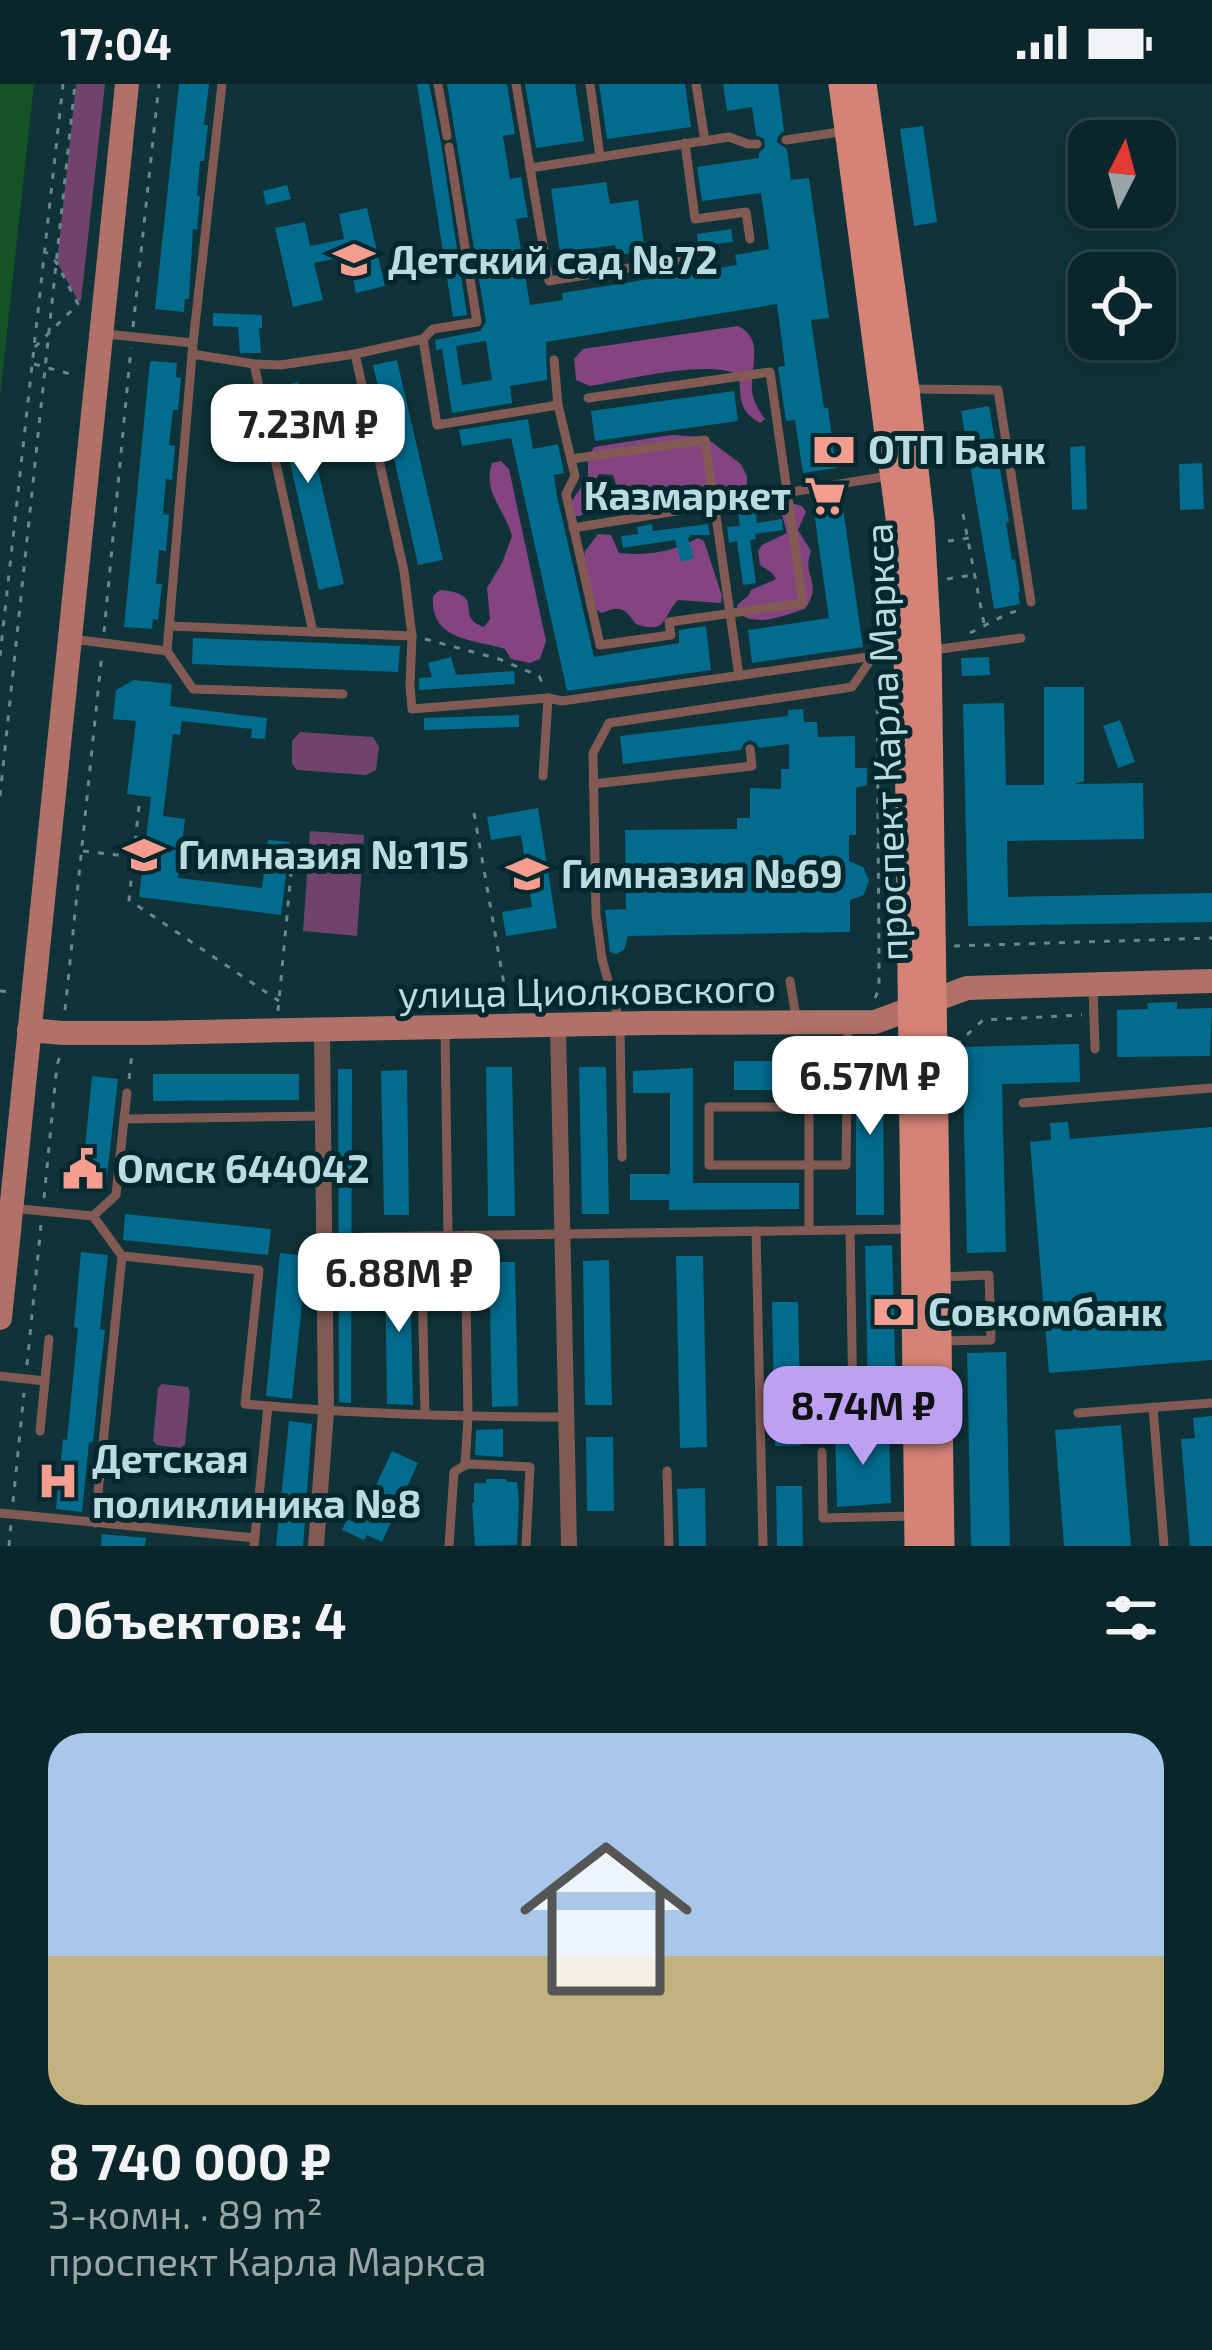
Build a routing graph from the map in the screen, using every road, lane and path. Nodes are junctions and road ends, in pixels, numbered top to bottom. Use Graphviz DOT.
graph roads {
  1 [pos="63,84"];
  2 [pos="75,84"];
  3 [pos="127,84"];
  4 [pos="159,84"];
  5 [pos="221,84"];
  6 [pos="438,84"];
  7 [pos="516,84"];
  8 [pos="590,84"];
  9 [pos="696,84"];
  10 [pos="842,84"];
  11 [pos="862,84"];
  12 [pos="858,129"];
  13 [pos="786,140"];
  14 [pos="705,141"];
  15 [pos="685,143"];
  16 [pos="758,144"];
  17 [pos="599,157"];
  18 [pos="530,167"];
  19 [pos="750,239"];
  20 [pos="45,251"];
  21 [pos="678,260"];
  22 [pos="56,262"];
  23 [pos="101,334"];
  24 [pos="48,336"];
  25 [pos="132,337"];
  26 [pos="423,339"];
  27 [pos="34,349"];
  28 [pos="192,349"];
  29 [pos="356,354"];
  30 [pos="554,360"];
  31 [pos="32,364"];
  32 [pos="254,364"];
  33 [pos="45,366"];
  34 [pos="81,377"];
  35 [pos="906,390"];
  36 [pos="588,398"];
  37 [pos="558,405"];
  38 [pos="571,459"];
  39 [pos="905,474"];
  40 [pos="787,493"];
  41 [pos="714,505"];
  42 [pos="963,514"];
  43 [pos="574,527"];
  44 [pos="968,538"];
  45 [pos="948,542"];
  46 [pos="976,574"];
  47 [pos="945,579"];
  48 [pos="1031,602"];
  49 [pos="729,614"];
  50 [pos="985,625"];
  51 [pos="170,626"];
  52 [pos="313,632"];
  53 [pos="967,635"];
  54 [pos="412,636"];
  55 [pos="1021,638"];
  56 [pos="68,639"];
  57 [pos="103,643"];
  58 [pos="167,651"];
  59 [pos="917,651"];
  60 [pos="875,655"];
  61 [pos="0,656"];
  62 [pos="539,676"];
  63 [pos="739,676"];
  64 [pos="343,694"];
  65 [pos="548,698"];
  66 [pos="745,703"];
  67 [pos="747,721"];
  68 [pos="750,749"];
  69 [pos="543,776"];
  70 [pos="593,784"];
  71 [pos="0,796"];
  72 [pos="139,806"];
  73 [pos="474,813"];
  74 [pos="81,850"];
  75 [pos="293,852"];
  76 [pos="133,857"];
  77 [pos="1212,938"];
  78 [pos="952,946"];
  79 [pos="891,958"];
  80 [pos="879,959"];
  81 [pos="790,981"];
  82 [pos="1212,981"];
  83 [pos="1093,985"];
  84 [pos="0,991"];
  85 [pos="12,992"];
  86 [pos="875,998"];
  87 [pos="279,1001"];
  88 [pos="922,1006"];
  89 [pos="65,1010"];
  90 [pos="1094,1012"];
  91 [pos="848,1022"];
  92 [pos="797,1023"];
  93 [pos="620,1024"];
  94 [pos="557,1027"];
  95 [pos="507,1028"];
  96 [pos="445,1029"];
  97 [pos="29,1030"];
  98 [pos="276,1031"];
  99 [pos="322,1031"];
  100 [pos="956,1045"];
  101 [pos="62,1049"];
  102 [pos="1095,1049"];
  103 [pos="132,1051"];
  104 [pos="57,1065"];
  105 [pos="45,1066"];
  106 [pos="1212,1088"];
  107 [pos="127,1093"];
  108 [pos="1023,1103"];
  109 [pos="809,1107"];
  110 [pos="846,1107"];
  111 [pos="323,1116"];
  112 [pos="124,1119"];
  113 [pos="622,1157"];
  114 [pos="809,1165"];
  115 [pos="11,1208"];
  116 [pos="42,1211"];
  117 [pos="93,1216"];
  118 [pos="914,1229"];
  119 [pos="809,1230"];
  120 [pos="850,1230"];
  121 [pos="756,1231"];
  122 [pos="562,1234"];
  123 [pos="465,1235"];
  124 [pos="421,1236"];
  125 [pos="448,1236"];
  126 [pos="363,1237"];
  127 [pos="122,1256"];
  128 [pos="937,1277"];
  129 [pos="0,1318"];
  130 [pos="50,1340"];
  131 [pos="938,1341"];
  132 [pos="0,1376"];
  133 [pos="26,1378"];
  134 [pos="45,1381"];
  135 [pos="916,1403"];
  136 [pos="1212,1403"];
  137 [pos="268,1406"];
  138 [pos="1153,1408"];
  139 [pos="326,1412"];
  140 [pos="1078,1414"];
  141 [pos="425,1415"];
  142 [pos="468,1417"];
  143 [pos="566,1417"];
  144 [pos="40,1431"];
  145 [pos="822,1452"];
  146 [pos="465,1465"];
  147 [pos="667,1471"];
  148 [pos="6,1514"];
  149 [pos="918,1516"];
  150 [pos="95,1522"];
  151 [pos="255,1542"];
  152 [pos="9,1546"];
  153 [pos="316,1546"];
  154 [pos="448,1546"];
  155 [pos="526,1546"];
  156 [pos="569,1546"];
  157 [pos="669,1546"];
  158 [pos="763,1546"];
  159 [pos="918,1546"];
  160 [pos="941,1546"];
  161 [pos="1164,1546"];
  1 -- 20 [label="path"];
  2 -- 22 [label="path"];
  3 -- 23 [label="main road"];
  4 -- 25 [label="path"];
  5 -- 28 [label="lane"];
  6 -- 26 [label="lane"];
  7 -- 18 [label="lane"];
  8 -- 17 [label="lane"];
  9 -- 14 [label="lane"];
  10 -- 12 [label="main road, проспект Карла Маркса"];
  11 -- 12 [label="main road, проспект Карла Маркса"];
  12 -- 13 [label="lane"];
  12 -- 35 [label="main road, проспект Карла Маркса"];
  12 -- 39 [label="main road, проспект Карла Маркса"];
  14 -- 15 [label="lane"];
  14 -- 16 [label="lane"];
  15 -- 17 [label="lane"];
  15 -- 19 [label="lane"];
  17 -- 18 [label="lane"];
  18 -- 21 [label="lane"];
  20 -- 22 [label="path"];
  20 -- 27 [label="path"];
  22 -- 24 [label="path"];
  22 -- 24 [label="path"];
  23 -- 25 [label="lane"];
  23 -- 56 [label="main road"];
  24 -- 27 [label="path"];
  24 -- 33 [label="path"];
  25 -- 28 [label="lane"];
  25 -- 57 [label="path"];
  26 -- 29 [label="lane"];
  26 -- 37 [label="lane"];
  27 -- 31 [label="path"];
  28 -- 32 [label="lane"];
  28 -- 51 [label="lane"];
  29 -- 32 [label="lane"];
  29 -- 54 [label="lane"];
  30 -- 37 [label="lane"];
  31 -- 33 [label="path"];
  31 -- 61 [label="path"];
  32 -- 52 [label="lane"];
  33 -- 34 [label="path"];
  33 -- 71 [label="path"];
  35 -- 39 [label="main road, проспект Карла Маркса"];
  35 -- 48 [label="lane"];
  36 -- 40 [label="lane"];
  37 -- 38 [label="lane"];
  38 -- 41 [label="lane"];
  38 -- 43 [label="lane"];
  39 -- 40 [label="lane"];
  39 -- 59 [label="main road, проспект Карла Маркса"];
  40 -- 41 [label="lane"];
  40 -- 49 [label="lane"];
  41 -- 43 [label="lane"];
  41 -- 49 [label="lane"];
  42 -- 44 [label="path"];
  43 -- 49 [label="lane"];
  44 -- 45 [label="path"];
  44 -- 46 [label="path"];
  46 -- 47 [label="path"];
  46 -- 50 [label="path"];
  48 -- 50 [label="path"];
  49 -- 63 [label="lane"];
  50 -- 53 [label="path"];
  51 -- 52 [label="lane"];
  51 -- 58 [label="lane"];
  52 -- 54 [label="lane"];
  54 -- 62 [label="path"];
  54 -- 65 [label="lane"];
  55 -- 59 [label="lane"];
  56 -- 57 [label="lane"];
  56 -- 97 [label="main road"];
  57 -- 58 [label="lane"];
  57 -- 74 [label="path"];
  58 -- 64 [label="lane"];
  59 -- 60 [label="lane"];
  59 -- 88 [label="main road, проспект Карла Маркса"];
  60 -- 63 [label="lane"];
  60 -- 66 [label="lane"];
  60 -- 80 [label="path"];
  63 -- 65 [label="lane"];
  65 -- 69 [label="lane"];
  66 -- 67 [label="lane"];
  66 -- 70 [label="lane"];
  68 -- 70 [label="lane"];
  70 -- 93 [label="lane"];
  72 -- 76 [label="path"];
  73 -- 95 [label="path"];
  74 -- 76 [label="path"];
  74 -- 89 [label="path"];
  75 -- 87 [label="path"];
  76 -- 87 [label="path"];
  77 -- 78 [label="path"];
  79 -- 80 [label="path"];
  80 -- 86 [label="path"];
  81 -- 92 [label="lane"];
  82 -- 83 [label="main road, улица Циолковского"];
  83 -- 88 [label="main road, улица Циолковского"];
  83 -- 90 [label="lane"];
  84 -- 85 [label="path"];
  87 -- 98 [label="path"];
  88 -- 91 [label="main road, улица Циолковского"];
  88 -- 118 [label="main road, проспект Карла Маркса"];
  88 -- 128 [label="main road, проспект Карла Маркса"];
  90 -- 100 [label="path"];
  90 -- 102 [label="lane"];
  91 -- 92 [label="main road, улица Циолковского"];
  91 -- 110 [label="lane"];
  92 -- 93 [label="main road, улица Циолковского"];
  93 -- 94 [label="main road, улица Циолковского"];
  93 -- 113 [label="lane"];
  94 -- 95 [label="main road, улица Циолковского"];
  94 -- 122 [label="street"];
  95 -- 96 [label="main road, улица Циолковского"];
  96 -- 99 [label="main road, улица Циолковского"];
  96 -- 125 [label="lane"];
  97 -- 98 [label="main road, улица Циолковского"];
  97 -- 115 [label="main road"];
  98 -- 99 [label="main road, улица Циолковского"];
  99 -- 111 [label="street"];
  101 -- 104 [label="path"];
  103 -- 107 [label="path"];
  104 -- 105 [label="path"];
  104 -- 116 [label="path"];
  106 -- 108 [label="lane"];
  107 -- 112 [label="lane"];
  109 -- 110 [label="lane"];
  109 -- 114 [label="lane"];
  109 -- 114 [label="lane"];
  110 -- 114 [label="lane"];
  111 -- 112 [label="lane"];
  111 -- 139 [label="street"];
  112 -- 117 [label="lane"];
  114 -- 119 [label="lane"];
  115 -- 116 [label="lane"];
  115 -- 129 [label="main road"];
  116 -- 117 [label="lane"];
  116 -- 133 [label="path"];
  117 -- 127 [label="lane"];
  118 -- 120 [label="lane"];
  118 -- 135 [label="main road, проспект Карла Маркса"];
  119 -- 120 [label="lane"];
  119 -- 121 [label="lane"];
  120 -- 135 [label="lane"];
  121 -- 122 [label="lane"];
  121 -- 158 [label="lane"];
  122 -- 123 [label="lane"];
  122 -- 143 [label="street"];
  123 -- 125 [label="lane"];
  123 -- 142 [label="lane"];
  124 -- 125 [label="lane"];
  124 -- 126 [label="lane"];
  124 -- 141 [label="lane"];
  127 -- 137 [label="lane"];
  127 -- 150 [label="lane"];
  128 -- 131 [label="main road, проспект Карла Маркса"];
  128 -- 131 [label="lane"];
  130 -- 134 [label="lane"];
  131 -- 160 [label="main road, проспект Карла Маркса"];
  132 -- 133 [label="lane"];
  133 -- 134 [label="lane"];
  133 -- 148 [label="path"];
  134 -- 144 [label="lane"];
  135 -- 149 [label="main road, проспект Карла Маркса"];
  136 -- 138 [label="lane"];
  137 -- 139 [label="lane"];
  137 -- 151 [label="lane"];
  138 -- 140 [label="lane"];
  138 -- 161 [label="lane"];
  139 -- 141 [label="lane"];
  139 -- 153 [label="street"];
  141 -- 142 [label="lane"];
  142 -- 143 [label="lane"];
  142 -- 146 [label="lane"];
  143 -- 156 [label="street"];
  145 -- 149 [label="lane"];
  146 -- 154 [label="lane"];
  146 -- 155 [label="lane"];
  147 -- 157 [label="lane"];
  148 -- 150 [label="lane"];
  148 -- 152 [label="path"];
  149 -- 159 [label="main road, проспект Карла Маркса"];
  150 -- 151 [label="lane"];
}
